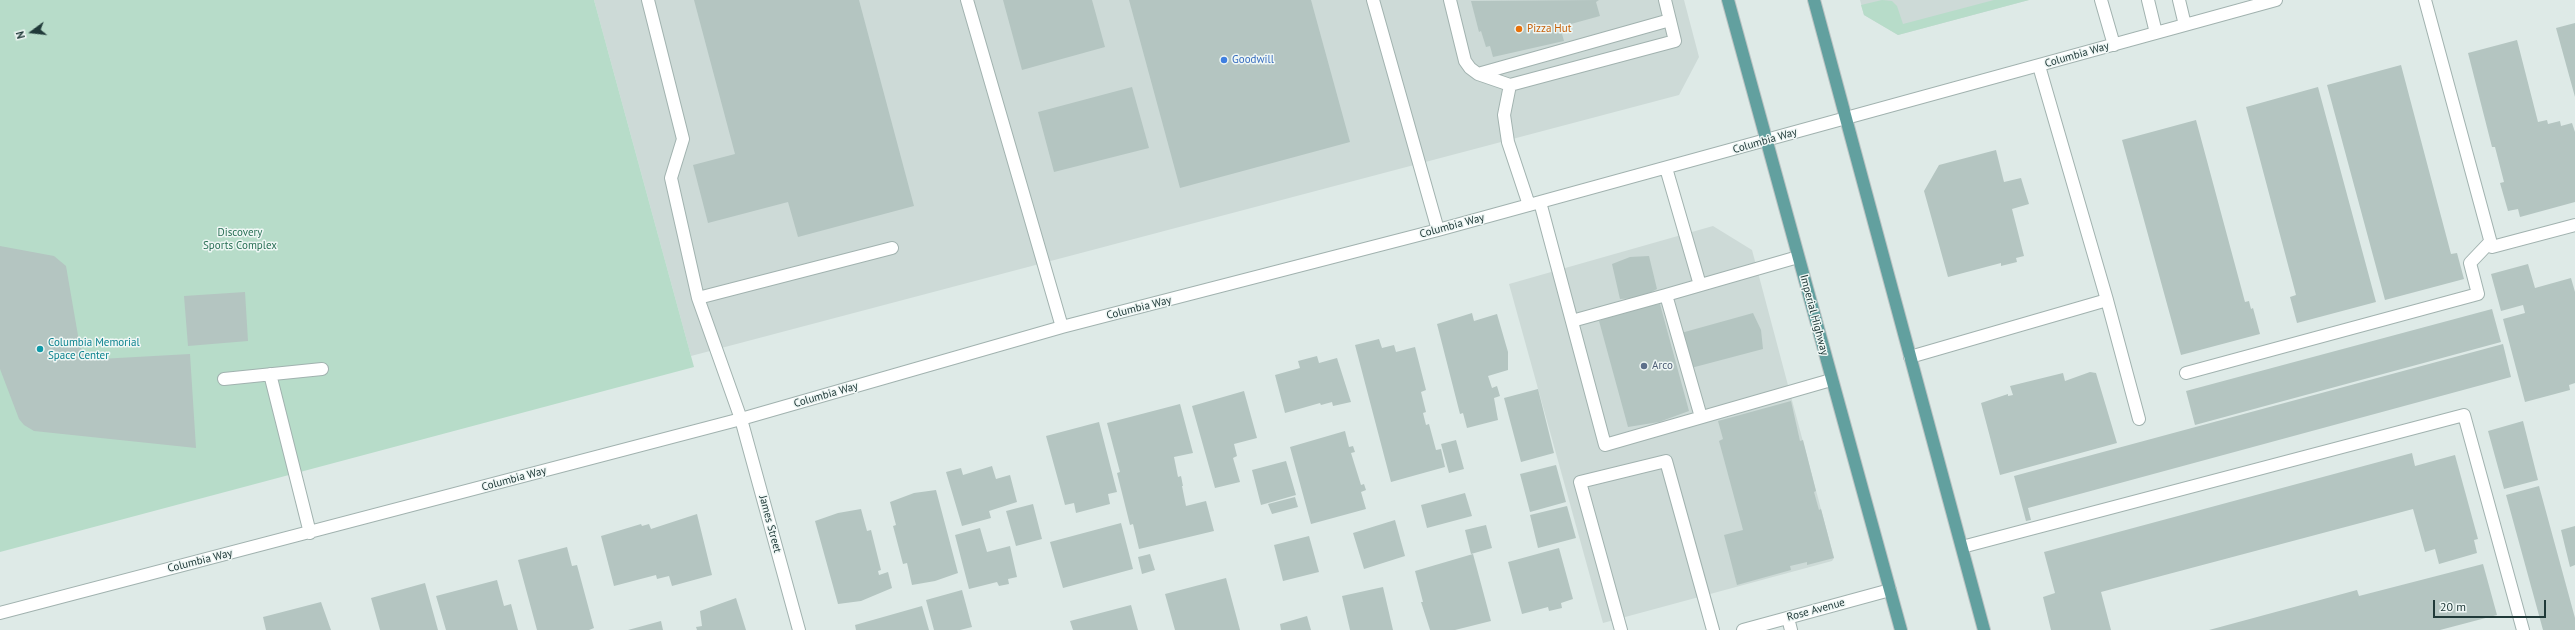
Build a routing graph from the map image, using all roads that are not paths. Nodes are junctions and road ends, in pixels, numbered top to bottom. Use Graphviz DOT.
graph roads {
  1 [pos="648,0"];
  2 [pos="967,0"];
  3 [pos="1373,0"];
  4 [pos="1450,0"];
  5 [pos="1665,0"];
  6 [pos="1728,0"];
  7 [pos="1814,0"];
  8 [pos="2101,0"];
  9 [pos="2148,0"];
  10 [pos="2179,0"];
  11 [pos="2276,0"];
  12 [pos="2425,0"];
  13 [pos="1670,20"];
  14 [pos="2185,25"];
  15 [pos="2156,33"];
  16 [pos="2114,44"];
  17 [pos="2039,66"];
  18 [pos="1478,74"];
  19 [pos="1510,86"];
  20 [pos="1847,118"];
  21 [pos="1767,141"];
  22 [pos="1666,168"];
  23 [pos="1534,204"];
  24 [pos="2575,225"];
  25 [pos="1438,230"];
  26 [pos="2490,242"];
  27 [pos="892,248"];
  28 [pos="1798,257"];
  29 [pos="1700,285"];
  30 [pos="1666,295"];
  31 [pos="698,298"];
  32 [pos="2107,300"];
  33 [pos="1572,321"];
  34 [pos="1062,328"];
  35 [pos="1910,357"];
  36 [pos="322,369"];
  37 [pos="2186,373"];
  38 [pos="270,374"];
  39 [pos="224,379"];
  40 [pos="1831,380"];
  41 [pos="1701,417"];
  42 [pos="741,419"];
  43 [pos="2140,420"];
  44 [pos="310,533"];
  45 [pos="1962,547"];
  46 [pos="1890,590"];
  47 [pos="0,613"];
  48 [pos="1788,618"];
  49 [pos="799,630"];
  50 [pos="1621,630"];
  51 [pos="1713,630"];
  52 [pos="1743,630"];
  53 [pos="1791,630"];
  54 [pos="1901,630"];
  55 [pos="1984,630"];
  56 [pos="2522,630"];
  1 -- 31 [label="street, James Street"];
  2 -- 34 [label="street"];
  3 -- 25 [label="street"];
  4 -- 18 [label="street"];
  5 -- 13 [label="street"];
  6 -- 21 [label="main road, Imperial Highway"];
  7 -- 20 [label="main road"];
  8 -- 16 [label="street"];
  9 -- 15 [label="street"];
  10 -- 14 [label="street"];
  11 -- 14 [label="street, Columbia Way"];
  12 -- 26 [label="street"];
  13 -- 18 [label="street"];
  13 -- 19 [label="street"];
  14 -- 15 [label="street, Columbia Way"];
  15 -- 16 [label="street, Columbia Way"];
  16 -- 17 [label="street, Columbia Way"];
  17 -- 20 [label="street, Columbia Way"];
  17 -- 32 [label="street"];
  18 -- 19 [label="street"];
  19 -- 23 [label="street"];
  20 -- 21 [label="street, Columbia Way"];
  20 -- 35 [label="main road"];
  21 -- 22 [label="street, Columbia Way"];
  21 -- 28 [label="main road, Imperial Highway"];
  22 -- 23 [label="street, Columbia Way"];
  22 -- 29 [label="street"];
  23 -- 25 [label="street, Columbia Way"];
  23 -- 33 [label="street"];
  24 -- 26 [label="street"];
  25 -- 34 [label="street, Columbia Way"];
  26 -- 37 [label="street"];
  27 -- 31 [label="street"];
  28 -- 29 [label="street"];
  28 -- 40 [label="main road, Imperial Highway"];
  29 -- 30 [label="street"];
  30 -- 33 [label="street"];
  30 -- 41 [label="street"];
  31 -- 42 [label="street, James Street"];
  32 -- 35 [label="street"];
  32 -- 43 [label="street"];
  33 -- 41 [label="street"];
  34 -- 42 [label="street, Columbia Way"];
  35 -- 45 [label="main road"];
  36 -- 38 [label="street"];
  38 -- 39 [label="street"];
  38 -- 44 [label="street"];
  40 -- 41 [label="street"];
  40 -- 46 [label="main road, Imperial Highway"];
  42 -- 44 [label="street, Columbia Way"];
  42 -- 49 [label="street, James Street"];
  44 -- 47 [label="street, Columbia Way"];
  45 -- 55 [label="main road"];
  45 -- 56 [label="street"];
  46 -- 48 [label="street, Rose Avenue"];
  46 -- 54 [label="main road, Imperial Highway"];
  48 -- 52 [label="street, Rose Avenue"];
  48 -- 53 [label="street"];
  50 -- 51 [label="street"];
}
